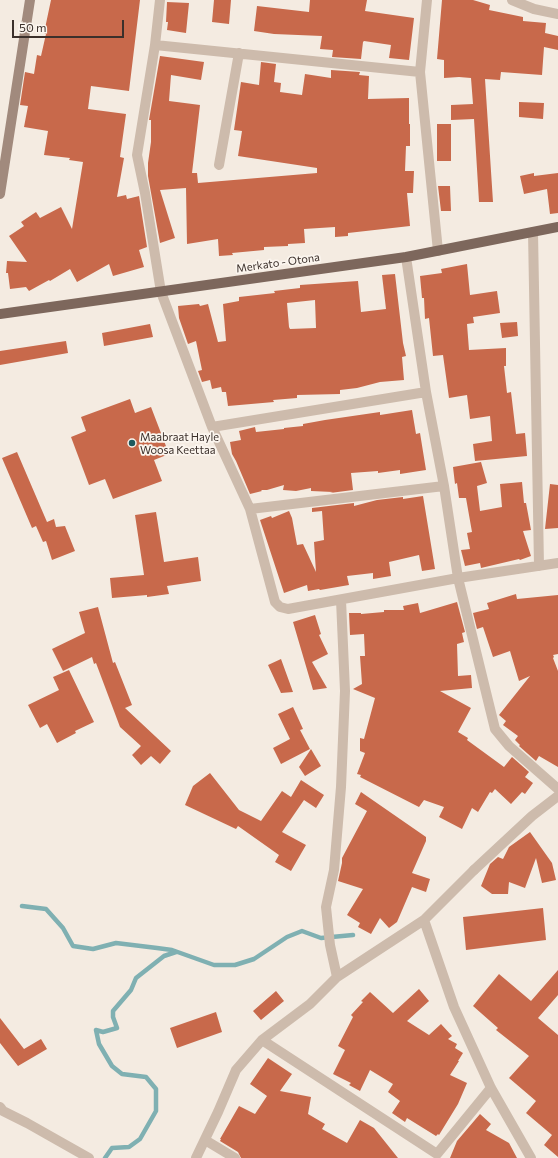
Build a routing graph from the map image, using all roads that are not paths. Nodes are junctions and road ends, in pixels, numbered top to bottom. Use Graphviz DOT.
graph roads {
  1 [pos="30,0"];
  2 [pos="160,0"];
  3 [pos="427,0"];
  4 [pos="512,0"];
  5 [pos="558,14"];
  6 [pos="155,45"];
  7 [pos="239,53"];
  8 [pos="420,72"];
  9 [pos="219,165"];
  10 [pos="0,194"];
  11 [pos="558,227"];
  12 [pos="533,232"];
  13 [pos="438,251"];
  14 [pos="406,257"];
  15 [pos="161,292"];
  16 [pos="0,314"];
  17 [pos="426,392"];
  18 [pos="212,427"];
  19 [pos="444,486"];
  20 [pos="250,509"];
  21 [pos="558,563"];
  22 [pos="539,566"];
  23 [pos="458,578"];
  24 [pos="341,600"];
  25 [pos="558,789"];
  26 [pos="558,796"];
  27 [pos="424,920"];
  28 [pos="337,978"];
  29 [pos="262,1040"];
  30 [pos="491,1088"];
  31 [pos="1,1111"];
  32 [pos="205,1140"];
  33 [pos="436,1156"];
  34 [pos="89,1158"];
  35 [pos="196,1158"];
  36 [pos="235,1158"];
  37 [pos="531,1158"];
  1 -- 10 [label="main road"];
  2 -- 6 [label="street"];
  3 -- 8 [label="street"];
  4 -- 5 [label="street"];
  6 -- 7 [label="street"];
  6 -- 15 [label="street"];
  7 -- 8 [label="street"];
  7 -- 9 [label="street"];
  8 -- 13 [label="street"];
  11 -- 12 [label="main road, Merkato - Otona"];
  12 -- 13 [label="main road, Merkato - Otona"];
  12 -- 22 [label="street"];
  13 -- 14 [label="main road, Merkato - Otona"];
  14 -- 15 [label="main road, Merkato - Otona"];
  14 -- 17 [label="street"];
  15 -- 16 [label="main road, Merkato - Otona"];
  15 -- 18 [label="street"];
  17 -- 18 [label="street"];
  17 -- 19 [label="street"];
  18 -- 20 [label="street"];
  19 -- 20 [label="street"];
  19 -- 23 [label="street"];
  20 -- 24 [label="street"];
  21 -- 22 [label="street"];
  22 -- 23 [label="street"];
  23 -- 24 [label="street"];
  23 -- 25 [label="street"];
  24 -- 28 [label="street"];
  26 -- 27 [label="street"];
  27 -- 28 [label="street"];
  27 -- 30 [label="street"];
  28 -- 29 [label="street"];
  29 -- 32 [label="street"];
  29 -- 33 [label="street"];
  30 -- 33 [label="street"];
  30 -- 37 [label="street"];
  31 -- 34 [label="street"];
  32 -- 35 [label="street"];
  32 -- 36 [label="street"];
}
